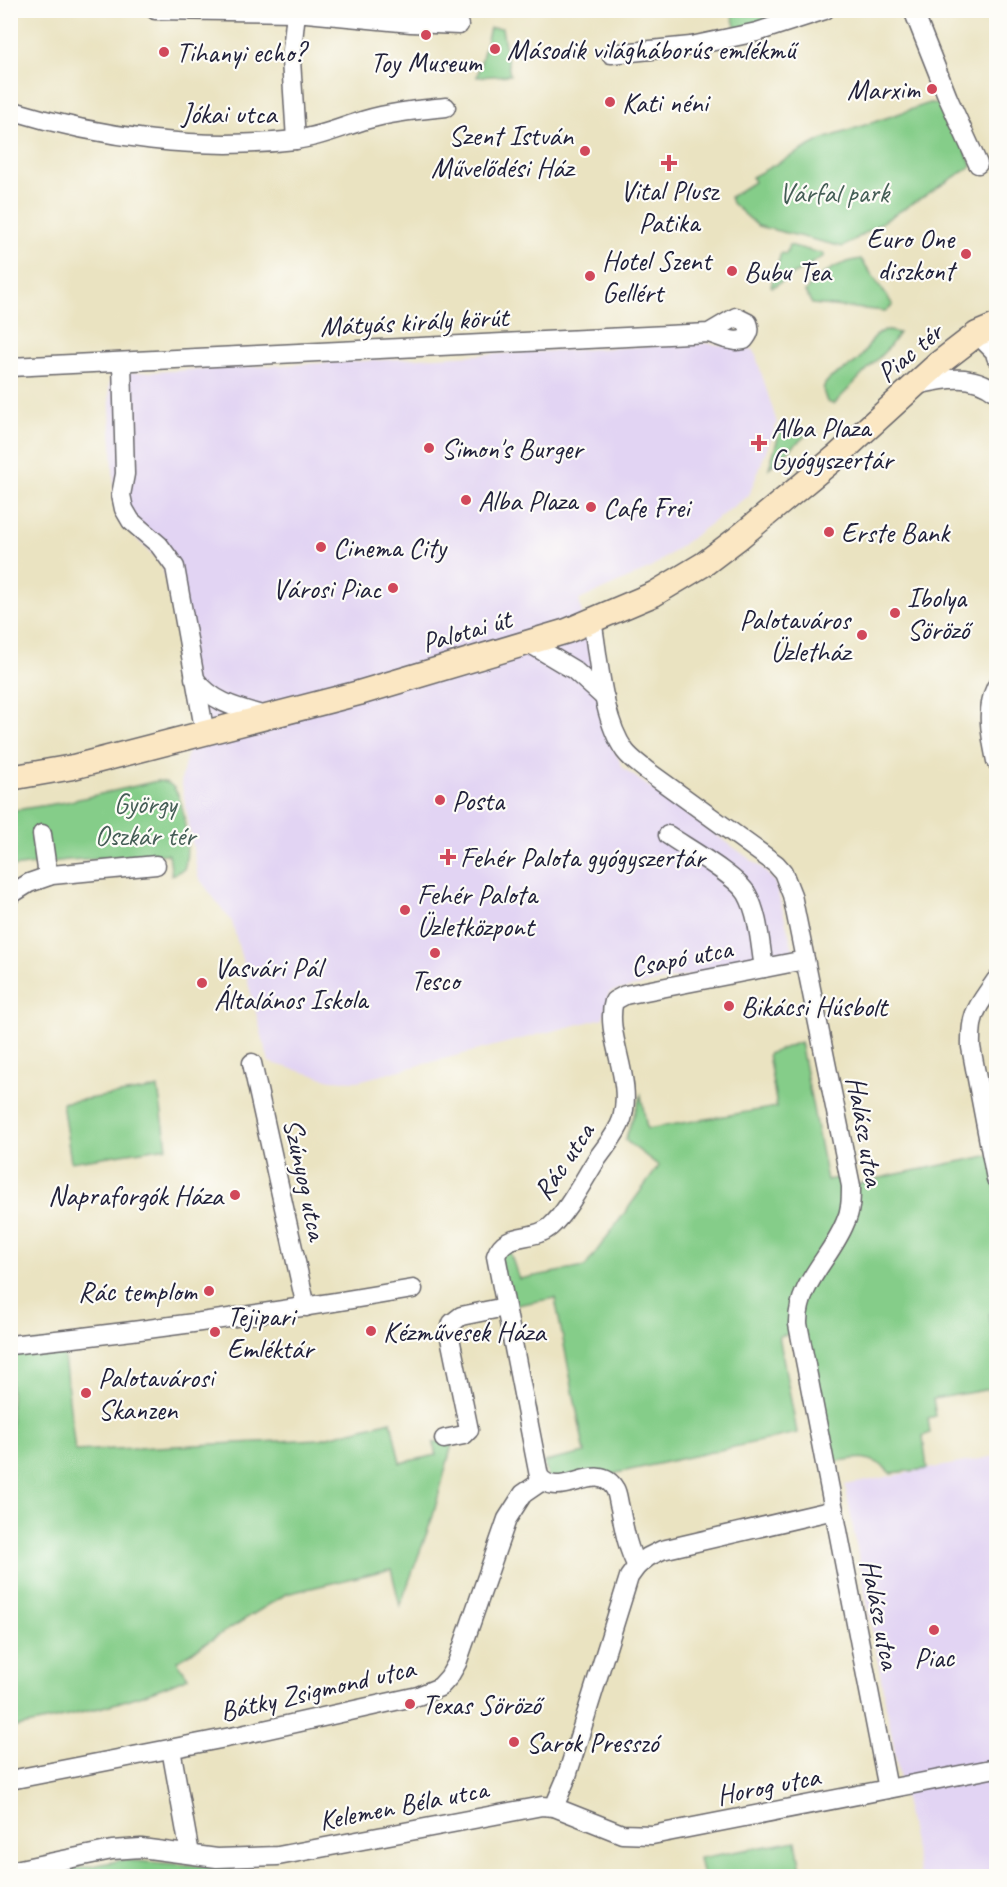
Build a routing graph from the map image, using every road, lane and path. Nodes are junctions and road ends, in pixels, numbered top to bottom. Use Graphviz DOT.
graph roads {
  1 [pos="155,10"];
  2 [pos="825,10"];
  3 [pos="913,10"];
  4 [pos="296,12"];
  5 [pos="459,25"];
  6 [pos="611,54"];
  7 [pos="446,106"];
  8 [pos="10,111"];
  9 [pos="296,140"];
  10 [pos="978,164"];
  11 [pos="996,309"];
  12 [pos="987,330"];
  13 [pos="709,333"];
  14 [pos="996,357"];
  15 [pos="122,362"];
  16 [pos="10,367"];
  17 [pos="911,386"];
  18 [pos="996,392"];
  19 [pos="880,416"];
  20 [pos="592,620"];
  21 [pos="530,643"];
  22 [pos="194,678"];
  23 [pos="996,687"];
  24 [pos="605,698"];
  25 [pos="268,717"];
  26 [pos="205,734"];
  27 [pos="996,754"];
  28 [pos="10,778"];
  29 [pos="42,834"];
  30 [pos="668,835"];
  31 [pos="156,865"];
  32 [pos="48,876"];
  33 [pos="10,895"];
  34 [pos="805,960"];
  35 [pos="764,968"];
  36 [pos="996,980"];
  37 [pos="252,1063"];
  38 [pos="624,1081"];
  39 [pos="996,1179"];
  40 [pos="413,1289"];
  41 [pos="306,1307"];
  42 [pos="505,1307"];
  43 [pos="10,1344"];
  44 [pos="444,1439"];
  45 [pos="542,1481"];
  46 [pos="834,1510"];
  47 [pos="637,1566"];
  48 [pos="171,1749"];
  49 [pos="996,1768"];
  50 [pos="10,1780"];
  51 [pos="888,1789"];
  52 [pos="554,1807"];
  53 [pos="190,1854"];
  54 [pos="10,1871"];
  1 -- 4 [label="street"];
  2 -- 6 [label="street"];
  3 -- 10 [label="street"];
  4 -- 5 [label="street"];
  4 -- 9 [label="street"];
  7 -- 9 [label="street, Jókai utca"];
  8 -- 9 [label="street, Jókai utca"];
  11 -- 12 [label="main road, Piac tér"];
  12 -- 14 [label="street"];
  12 -- 17 [label="main road, Piac tér"];
  13 -- 15 [label="street, Mátyás király körút"];
  15 -- 16 [label="street, Mátyás király körút"];
  15 -- 22 [label="street"];
  17 -- 18 [label="street"];
  17 -- 19 [label="main road, Piac tér"];
  19 -- 20 [label="main road, Palotai út"];
  20 -- 21 [label="main road, Palotai út"];
  20 -- 24 [label="street, Halász utca"];
  21 -- 24 [label="street"];
  21 -- 25 [label="main road, Palotai út"];
  22 -- 25 [label="street"];
  22 -- 26 [label="street"];
  23 -- 27 [label="street"];
  24 -- 34 [label="street, Halász utca"];
  25 -- 26 [label="main road, Palotai út"];
  26 -- 28 [label="main road, Palotai út"];
  29 -- 32 [label="street"];
  30 -- 35 [label="street"];
  31 -- 32 [label="street"];
  32 -- 33 [label="street"];
  34 -- 35 [label="street, Csapó utca"];
  34 -- 46 [label="street, Halász utca"];
  35 -- 38 [label="street, Csapó utca"];
  36 -- 39 [label="street"];
  37 -- 41 [label="street, Szúnyog utca"];
  38 -- 42 [label="street, Rác utca"];
  40 -- 41 [label="street"];
  41 -- 43 [label="street"];
  42 -- 44 [label="street"];
  42 -- 45 [label="street"];
  45 -- 47 [label="street"];
  45 -- 48 [label="street, Bátky Zsigmond utca"];
  46 -- 47 [label="street"];
  46 -- 51 [label="street, Halász utca"];
  47 -- 52 [label="street"];
  48 -- 50 [label="street, Bátky Zsigmond utca"];
  48 -- 53 [label="street"];
  49 -- 51 [label="street, Horog utca"];
  51 -- 52 [label="street, Horog utca"];
  52 -- 53 [label="street, Kelemen Béla utca"];
  53 -- 54 [label="street, Kelemen Béla utca"];
}
